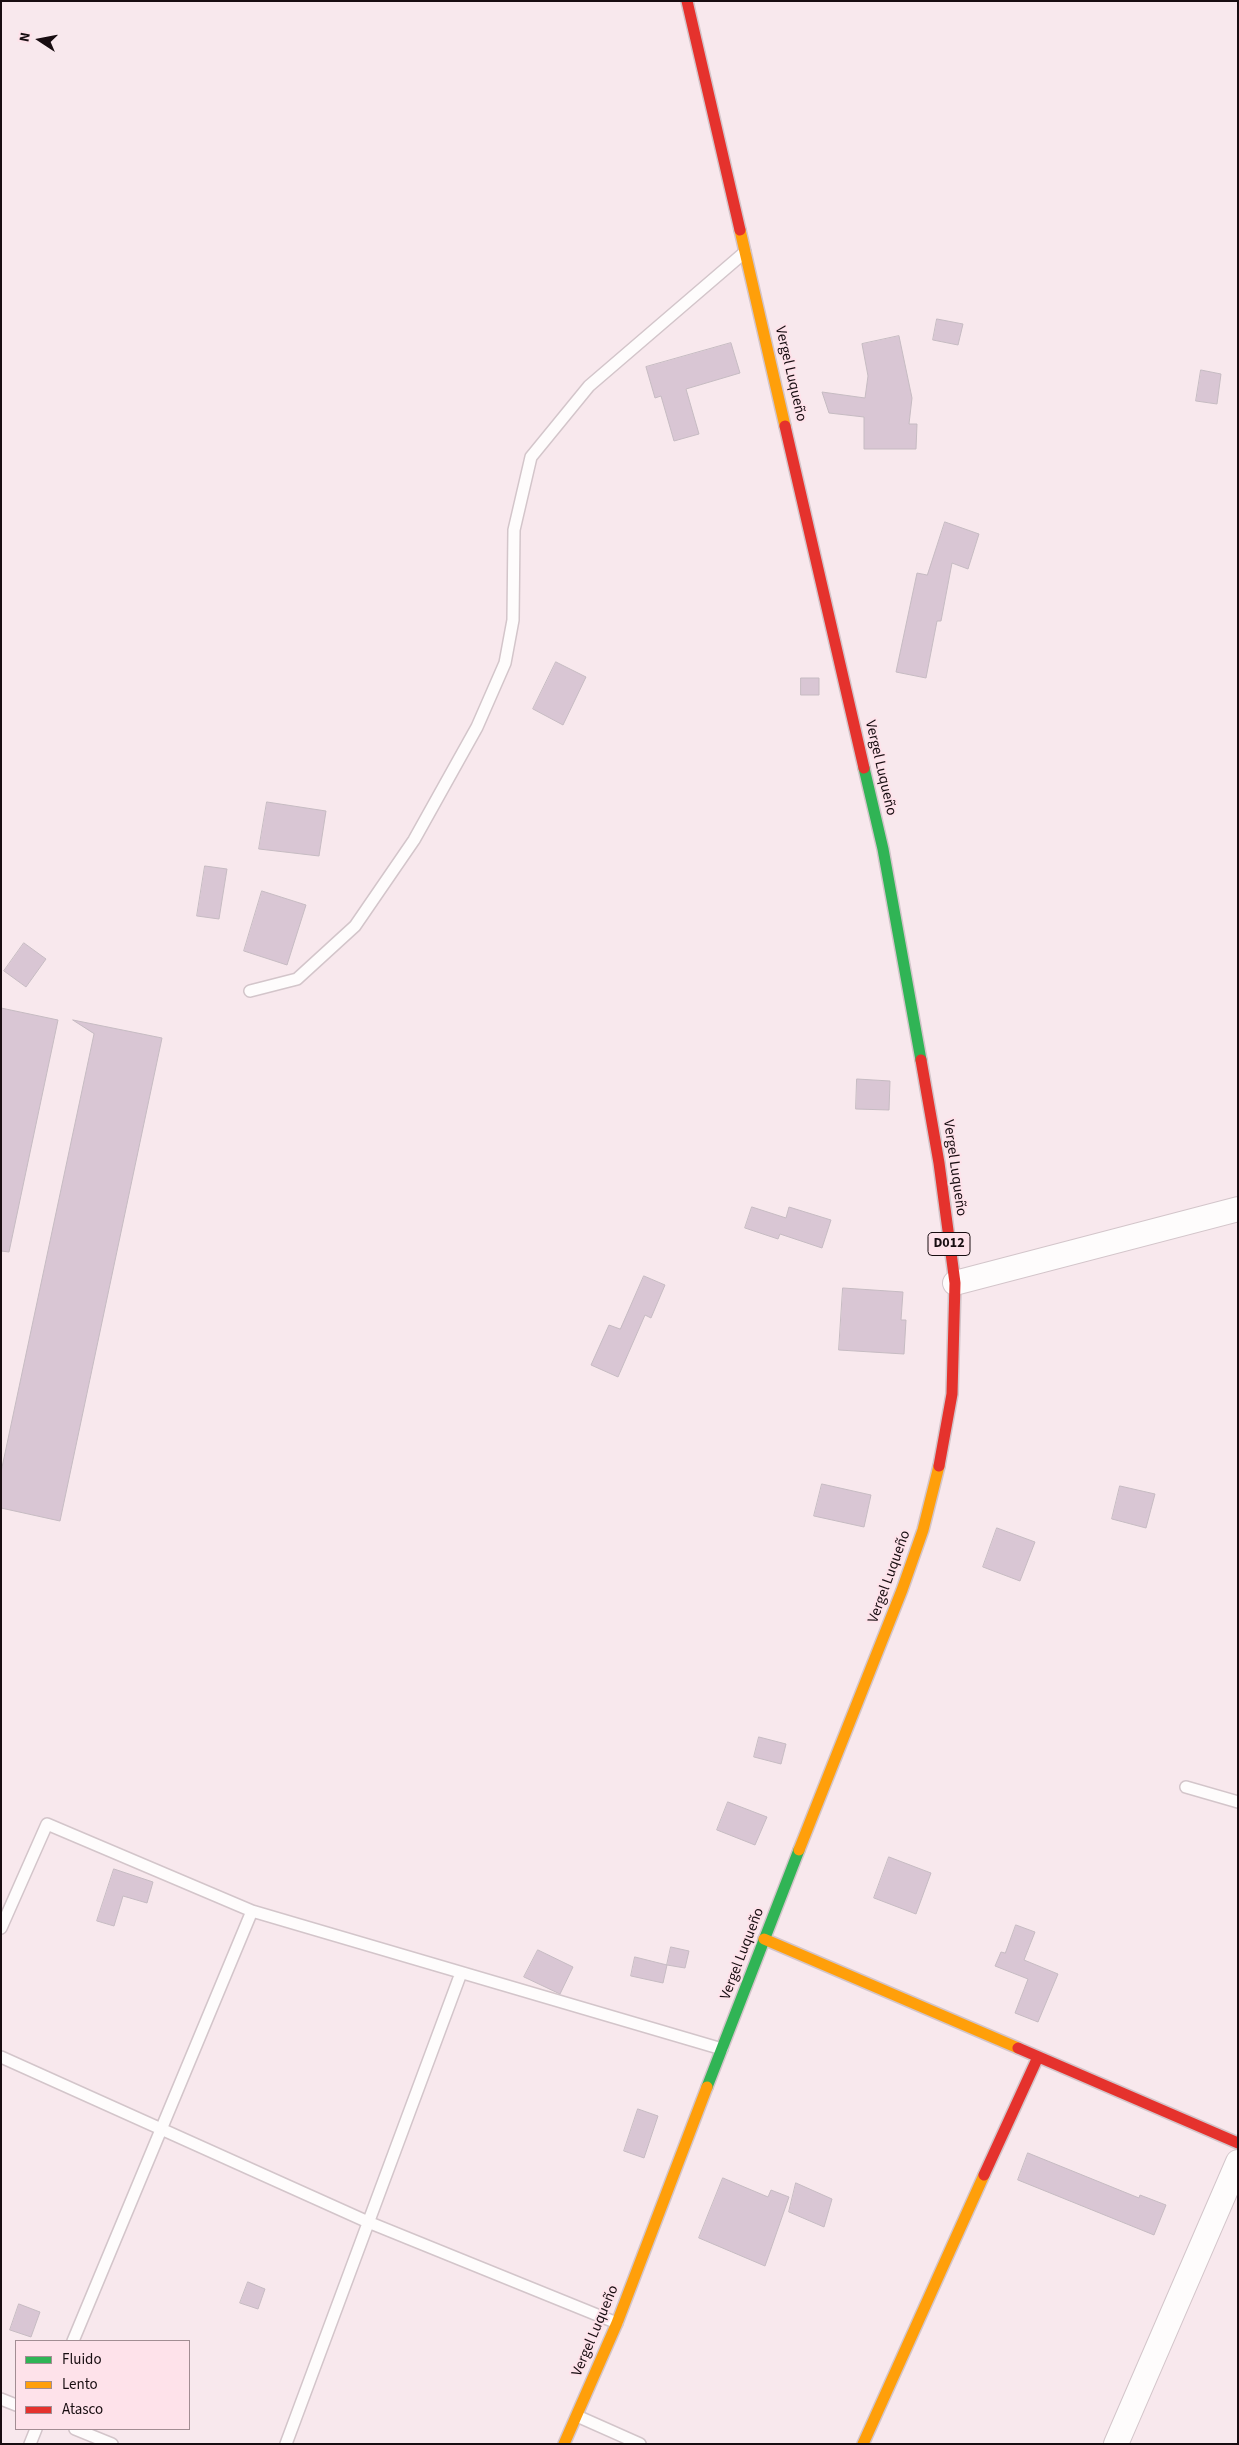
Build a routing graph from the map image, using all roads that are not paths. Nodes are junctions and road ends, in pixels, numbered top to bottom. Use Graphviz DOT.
graph roads {
  1 [pos="687,1"];
  2 [pos="747,251"];
  3 [pos="250,991"];
  4 [pos="1238,1209"];
  5 [pos="955,1283"];
  6 [pos="1186,1787"];
  7 [pos="1238,1802"];
  8 [pos="252,1912"];
  9 [pos="1,1928"];
  10 [pos="764,1939"];
  11 [pos="461,1973"];
  12 [pos="722,2049"];
  13 [pos="1,2057"];
  14 [pos="1038,2057"];
  15 [pos="162,2129"];
  16 [pos="1238,2143"];
  17 [pos="1238,2162"];
  18 [pos="368,2222"];
  19 [pos="617,2323"];
  20 [pos="73,2340"];
  21 [pos="1,2399"];
  22 [pos="15,2405"];
  23 [pos="576,2416"];
  24 [pos="36,2430"];
  25 [pos="77,2430"];
  26 [pos="30,2444"];
  27 [pos="112,2444"];
  28 [pos="286,2444"];
  29 [pos="564,2444"];
  30 [pos="640,2444"];
  31 [pos="863,2444"];
  32 [pos="1116,2444"];
  1 -- 2 [label="main road, Vergel Luqueño / D012"];
  2 -- 3 [label="lane"];
  2 -- 5 [label="main road, Vergel Luqueño / D012"];
  4 -- 5 [label="street"];
  5 -- 10 [label="main road, Vergel Luqueño / D012"];
  6 -- 7 [label="lane"];
  8 -- 9 [label="lane"];
  8 -- 11 [label="lane"];
  8 -- 15 [label="lane"];
  10 -- 12 [label="main road, Vergel Luqueño / D012"];
  10 -- 14 [label="main road"];
  11 -- 12 [label="lane"];
  11 -- 18 [label="lane"];
  12 -- 19 [label="main road, Vergel Luqueño / D012"];
  13 -- 15 [label="lane"];
  14 -- 16 [label="main road"];
  14 -- 31 [label="main road"];
  15 -- 18 [label="lane"];
  15 -- 20 [label="lane"];
  17 -- 32 [label="street"];
  18 -- 19 [label="lane"];
  18 -- 28 [label="lane"];
  19 -- 23 [label="main road, Vergel Luqueño / D012"];
  21 -- 22 [label="lane"];
  23 -- 29 [label="main road, Vergel Luqueño / D012"];
  23 -- 30 [label="lane"];
  24 -- 26 [label="lane"];
  25 -- 27 [label="lane"];
}
